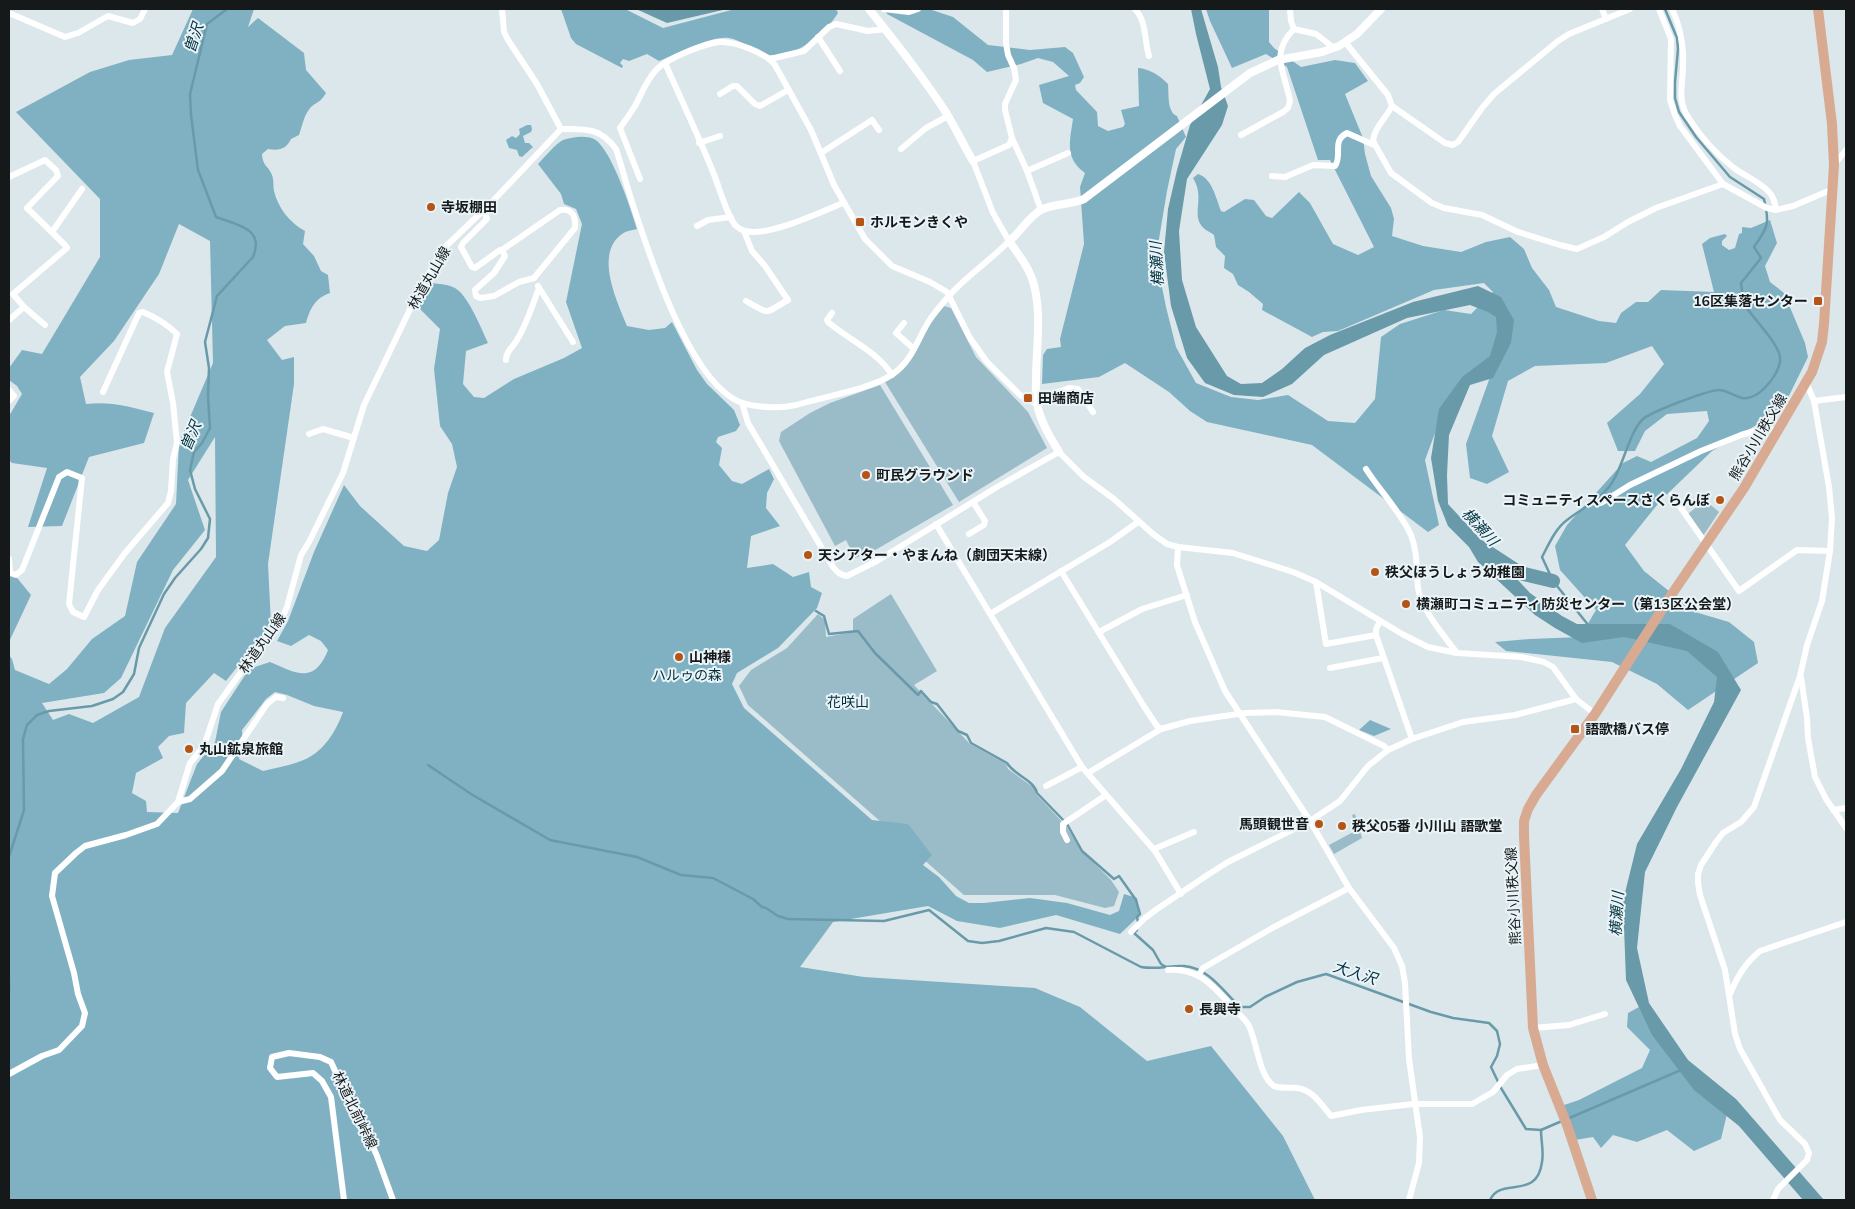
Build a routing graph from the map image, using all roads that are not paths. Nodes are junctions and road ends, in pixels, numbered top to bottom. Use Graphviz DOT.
graph roads {
  1 [pos="145,9"];
  2 [pos="502,9"];
  3 [pos="869,9"];
  4 [pos="884,9"];
  5 [pos="918,9"];
  6 [pos="1006,9"];
  7 [pos="1135,9"];
  8 [pos="1290,9"];
  9 [pos="1602,9"];
  10 [pos="1630,9"];
  11 [pos="1659,9"];
  12 [pos="1672,9"];
  13 [pos="1818,9"];
  14 [pos="1378,10"];
  15 [pos="9,13"];
  16 [pos="1606,19"];
  17 [pos="885,29"];
  18 [pos="1294,29"];
  19 [pos="818,37"];
  20 [pos="1346,42"];
  21 [pos="1334,48"];
  22 [pos="1149,56"];
  23 [pos="770,59"];
  24 [pos="665,63"];
  25 [pos="840,71"];
  26 [pos="788,90"];
  27 [pos="720,94"];
  28 [pos="1392,106"];
  29 [pos="948,116"];
  30 [pos="561,129"];
  31 [pos="879,130"];
  32 [pos="1240,135"];
  33 [pos="720,136"];
  34 [pos="1012,138"];
  35 [pos="700,143"];
  36 [pos="1374,144"];
  37 [pos="901,149"];
  38 [pos="1846,150"];
  39 [pos="821,152"];
  40 [pos="1068,153"];
  41 [pos="973,161"];
  42 [pos="1834,165"];
  43 [pos="1027,171"];
  44 [pos="9,176"];
  45 [pos="1272,176"];
  46 [pos="640,179"];
  47 [pos="1723,184"];
  48 [pos="82,189"];
  49 [pos="1833,189"];
  50 [pos="843,203"];
  51 [pos="484,210"];
  52 [pos="1041,210"];
  53 [pos="1776,210"];
  54 [pos="730,217"];
  55 [pos="697,226"];
  56 [pos="744,231"];
  57 [pos="52,232"];
  58 [pos="1010,241"];
  59 [pos="502,250"];
  60 [pos="534,278"];
  61 [pos="539,288"];
  62 [pos="949,296"];
  63 [pos="746,301"];
  64 [pos="24,307"];
  65 [pos="832,313"];
  66 [pos="9,320"];
  67 [pos="904,323"];
  68 [pos="45,325"];
  69 [pos="573,342"];
  70 [pos="914,349"];
  71 [pos="506,360"];
  72 [pos="892,375"];
  73 [pos="1806,382"];
  74 [pos="9,390"];
  75 [pos="103,392"];
  76 [pos="1846,397"];
  77 [pos="1814,401"];
  78 [pos="9,402"];
  79 [pos="1037,402"];
  80 [pos="742,403"];
  81 [pos="1093,412"];
  82 [pos="1778,431"];
  83 [pos="309,434"];
  84 [pos="354,438"];
  85 [pos="1059,452"];
  86 [pos="1366,469"];
  87 [pos="1672,495"];
  88 [pos="973,502"];
  89 [pos="1597,503"];
  90 [pos="1138,522"];
  91 [pos="936,524"];
  92 [pos="969,534"];
  93 [pos="1708,543"];
  94 [pos="1178,547"];
  95 [pos="1830,551"];
  96 [pos="9,559"];
  97 [pos="1061,571"];
  98 [pos="1316,582"];
  99 [pos="1187,595"];
  100 [pos="990,614"];
  101 [pos="1380,621"];
  102 [pos="1099,632"];
  103 [pos="1376,635"];
  104 [pos="1457,653"];
  105 [pos="1383,658"];
  106 [pos="1330,668"];
  107 [pos="1800,676"];
  108 [pos="283,698"];
  109 [pos="1576,700"];
  110 [pos="1240,714"];
  111 [pos="1595,714"];
  112 [pos="1161,729"];
  113 [pos="1412,739"];
  114 [pos="1388,750"];
  115 [pos="1082,767"];
  116 [pos="1088,773"];
  117 [pos="1046,786"];
  118 [pos="1106,795"];
  119 [pos="178,802"];
  120 [pos="1846,808"];
  121 [pos="1834,810"];
  122 [pos="1310,821"];
  123 [pos="1846,828"];
  124 [pos="1194,832"];
  125 [pos="1067,840"];
  126 [pos="1154,849"];
  127 [pos="1349,888"];
  128 [pos="1180,894"];
  129 [pos="1846,922"];
  130 [pos="1131,932"];
  131 [pos="1168,970"];
  132 [pos="1200,972"];
  133 [pos="1729,995"];
  134 [pos="1605,1014"];
  135 [pos="1533,1028"];
  136 [pos="1543,1065"];
  137 [pos="9,1074"];
  138 [pos="1414,1104"];
  139 [pos="344,1200"];
  140 [pos="393,1200"];
  141 [pos="1409,1200"];
  142 [pos="1592,1200"];
  143 [pos="1773,1200"];
  1 -- 15 [label="street"];
  2 -- 30 [label="street"];
  3 -- 17 [label="street"];
  4 -- 5 [label="street"];
  6 -- 34 [label="street"];
  7 -- 22 [label="street"];
  8 -- 18 [label="street"];
  9 -- 16 [label="street"];
  10 -- 16 [label="street"];
  11 -- 47 [label="street"];
  12 -- 53 [label="street"];
  13 -- 42 [label="main road, 熊谷小川秩父線"];
  14 -- 20 [label="street"];
  16 -- 28 [label="street"];
  17 -- 19 [label="street"];
  17 -- 29 [label="street"];
  18 -- 21 [label="street"];
  18 -- 32 [label="street"];
  19 -- 23 [label="street"];
  19 -- 25 [label="street"];
  20 -- 21 [label="street"];
  20 -- 28 [label="street"];
  21 -- 52 [label="street"];
  23 -- 24 [label="street"];
  23 -- 26 [label="street"];
  24 -- 35 [label="street"];
  24 -- 46 [label="street"];
  26 -- 27 [label="street"];
  26 -- 39 [label="street"];
  28 -- 36 [label="street"];
  29 -- 37 [label="street"];
  29 -- 41 [label="street"];
  30 -- 51 [label="street, 林道丸山線"];
  30 -- 80 [label="street"];
  31 -- 39 [label="street"];
  33 -- 35 [label="street"];
  34 -- 41 [label="street"];
  34 -- 43 [label="street"];
  35 -- 54 [label="street"];
  36 -- 45 [label="street"];
  36 -- 47 [label="street"];
  38 -- 42 [label="street"];
  39 -- 50 [label="street"];
  40 -- 43 [label="street"];
  41 -- 58 [label="street"];
  42 -- 49 [label="main road, 熊谷小川秩父線"];
  43 -- 52 [label="street"];
  44 -- 57 [label="street"];
  47 -- 53 [label="street"];
  48 -- 57 [label="street"];
  49 -- 53 [label="street"];
  49 -- 73 [label="main road, 熊谷小川秩父線"];
  50 -- 56 [label="street"];
  50 -- 62 [label="street"];
  51 -- 59 [label="street"];
  51 -- 84 [label="street, 林道丸山線"];
  52 -- 58 [label="street"];
  54 -- 55 [label="street"];
  54 -- 56 [label="street"];
  56 -- 63 [label="street"];
  57 -- 64 [label="street"];
  58 -- 62 [label="street"];
  58 -- 79 [label="street"];
  59 -- 60 [label="street"];
  59 -- 60 [label="street"];
  60 -- 61 [label="street"];
  61 -- 69 [label="street"];
  61 -- 71 [label="street"];
  62 -- 70 [label="street"];
  62 -- 79 [label="street"];
  64 -- 66 [label="street"];
  64 -- 68 [label="street"];
  65 -- 72 [label="street"];
  67 -- 70 [label="street"];
  70 -- 72 [label="street"];
  72 -- 80 [label="street"];
  73 -- 77 [label="street"];
  73 -- 82 [label="main road, 熊谷小川秩父線"];
  74 -- 78 [label="street"];
  75 -- 96 [label="street"];
  76 -- 77 [label="street"];
  77 -- 95 [label="street"];
  79 -- 81 [label="street"];
  79 -- 85 [label="street"];
  80 -- 91 [label="street"];
  82 -- 89 [label="street"];
  82 -- 93 [label="main road, 熊谷小川秩父線"];
  83 -- 84 [label="street"];
  84 -- 119 [label="street, 林道丸山線"];
  85 -- 88 [label="street"];
  85 -- 90 [label="street"];
  86 -- 104 [label="street"];
  87 -- 93 [label="street"];
  88 -- 91 [label="street"];
  88 -- 92 [label="street"];
  90 -- 94 [label="street"];
  90 -- 97 [label="street"];
  91 -- 100 [label="street"];
  93 -- 95 [label="street"];
  93 -- 111 [label="main road, 熊谷小川秩父線"];
  94 -- 98 [label="street"];
  94 -- 99 [label="street"];
  95 -- 107 [label="street"];
  97 -- 100 [label="street"];
  97 -- 102 [label="street"];
  98 -- 101 [label="street"];
  98 -- 103 [label="street"];
  99 -- 102 [label="street"];
  99 -- 110 [label="street"];
  100 -- 115 [label="street"];
  101 -- 103 [label="street"];
  101 -- 104 [label="street"];
  102 -- 112 [label="street"];
  103 -- 105 [label="street"];
  104 -- 109 [label="street"];
  105 -- 106 [label="street"];
  105 -- 113 [label="street"];
  107 -- 121 [label="street"];
  107 -- 133 [label="street"];
  108 -- 119 [label="street"];
  109 -- 111 [label="street"];
  109 -- 113 [label="street"];
  110 -- 112 [label="street"];
  110 -- 114 [label="street"];
  110 -- 122 [label="street"];
  111 -- 135 [label="main road, 熊谷小川秩父線"];
  112 -- 116 [label="street"];
  113 -- 114 [label="street"];
  114 -- 122 [label="street"];
  115 -- 116 [label="street"];
  115 -- 117 [label="street"];
  116 -- 118 [label="street"];
  118 -- 125 [label="street"];
  118 -- 126 [label="street"];
  119 -- 137 [label="street, 林道丸山線"];
  120 -- 121 [label="street"];
  121 -- 123 [label="street"];
  122 -- 127 [label="street"];
  122 -- 128 [label="street"];
  124 -- 126 [label="street"];
  126 -- 128 [label="street"];
  127 -- 132 [label="street"];
  127 -- 138 [label="street"];
  128 -- 130 [label="street"];
  129 -- 133 [label="street"];
  131 -- 132 [label="street"];
  132 -- 138 [label="street"];
  133 -- 143 [label="street"];
  134 -- 135 [label="street"];
  135 -- 136 [label="main road, 熊谷小川秩父線"];
  136 -- 138 [label="street"];
  136 -- 142 [label="main road, 熊谷小川秩父線"];
  138 -- 141 [label="street"];
  139 -- 140 [label="street, 林道北前峠線"];
}
